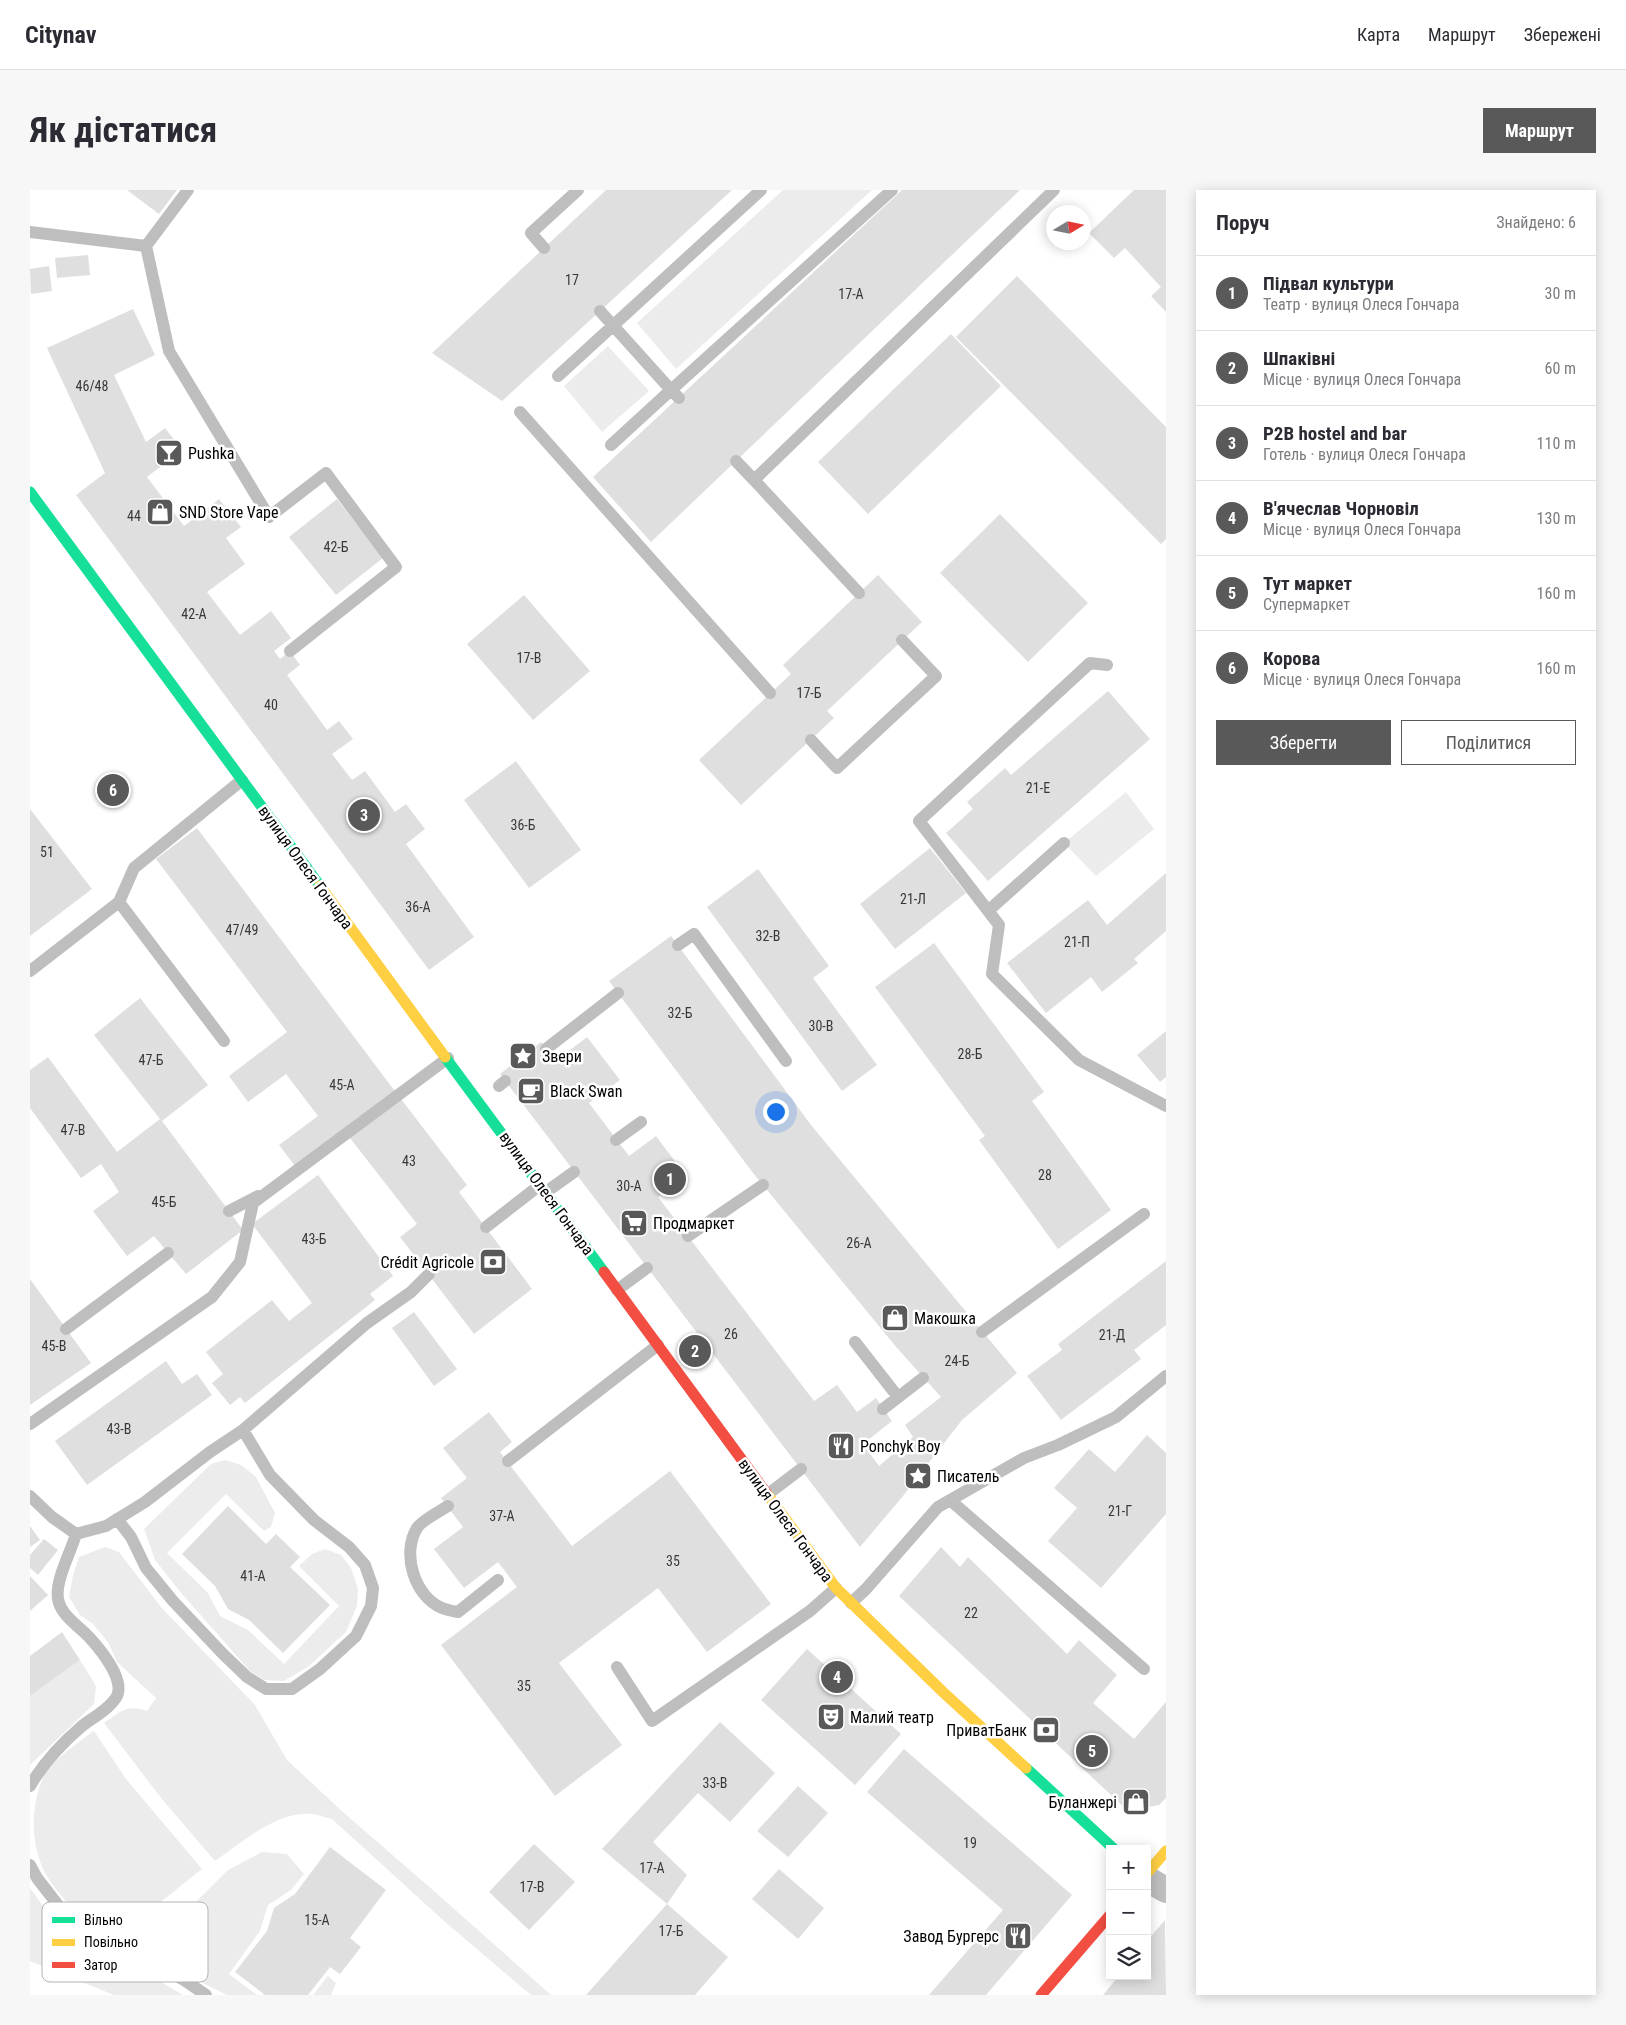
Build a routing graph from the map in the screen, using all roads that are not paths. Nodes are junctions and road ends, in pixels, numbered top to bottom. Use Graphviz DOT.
graph roads {
  1 [pos="188,190"];
  2 [pos="578,190"];
  3 [pos="761,190"];
  4 [pos="892,190"];
  5 [pos="1054,190"];
  6 [pos="30,232"];
  7 [pos="146,246"];
  8 [pos="544,248"];
  9 [pos="600,311"];
  10 [pos="613,325"];
  11 [pos="558,376"];
  12 [pos="675,394"];
  13 [pos="520,412"];
  14 [pos="612,445"];
  15 [pos="736,461"];
  16 [pos="754,480"];
  17 [pos="30,492"];
  18 [pos="859,593"];
  19 [pos="902,640"];
  20 [pos="290,651"];
  21 [pos="1107,665"];
  22 [pos="770,693"];
  23 [pos="812,740"];
  24 [pos="242,780"];
  25 [pos="1064,843"];
  26 [pos="119,902"];
  27 [pos="988,911"];
  28 [pos="678,945"];
  29 [pos="30,971"];
  30 [pos="618,993"];
  31 [pos="224,1041"];
  32 [pos="546,1048"];
  33 [pos="448,1058"];
  34 [pos="786,1061"];
  35 [pos="1166,1106"];
  36 [pos="641,1122"];
  37 [pos="616,1140"];
  38 [pos="574,1172"];
  39 [pos="763,1185"];
  40 [pos="543,1188"];
  41 [pos="268,1192"];
  42 [pos="229,1211"];
  43 [pos="1144,1214"];
  44 [pos="486,1227"];
  45 [pos="688,1236"];
  46 [pos="168,1253"];
  47 [pos="647,1268"];
  48 [pos="428,1274"];
  49 [pos="617,1290"];
  50 [pos="66,1329"];
  51 [pos="982,1332"];
  52 [pos="855,1342"];
  53 [pos="658,1345"];
  54 [pos="1166,1376"];
  55 [pos="924,1378"];
  56 [pos="898,1397"];
  57 [pos="883,1409"];
  58 [pos="30,1424"];
  59 [pos="242,1430"];
  60 [pos="508,1461"];
  61 [pos="801,1469"];
  62 [pos="768,1494"];
  63 [pos="30,1496"];
  64 [pos="950,1500"];
  65 [pos="448,1506"];
  66 [pos="117,1519"];
  67 [pos="76,1534"];
  68 [pos="498,1580"];
  69 [pos="836,1588"];
  70 [pos="851,1603"];
  71 [pos="617,1666"];
  72 [pos="1144,1670"];
  73 [pos="30,1786"];
  74 [pos="1110,1845"];
  75 [pos="1166,1851"];
  76 [pos="30,1865"];
  77 [pos="1151,1868"];
  78 [pos="1151,1881"];
  79 [pos="1166,1890"];
  80 [pos="56,1902"];
  81 [pos="1106,1920"];
  82 [pos="187,1982"];
  83 [pos="206,1995"];
  84 [pos="1041,1995"];
  1 -- 7 [label="lane"];
  2 -- 8 [label="lane"];
  3 -- 10 [label="lane"];
  4 -- 12 [label="lane"];
  5 -- 16 [label="lane"];
  6 -- 7 [label="lane"];
  7 -- 20 [label="lane"];
  9 -- 10 [label="lane"];
  10 -- 11 [label="lane"];
  10 -- 12 [label="lane"];
  12 -- 14 [label="lane"];
  13 -- 22 [label="lane"];
  15 -- 16 [label="lane"];
  16 -- 18 [label="lane"];
  17 -- 24 [label="street, вулиця Олеся Гончара"];
  19 -- 23 [label="lane"];
  21 -- 27 [label="lane"];
  24 -- 26 [label="lane"];
  24 -- 33 [label="street, вулиця Олеся Гончара"];
  25 -- 27 [label="lane"];
  26 -- 29 [label="lane"];
  26 -- 31 [label="lane"];
  27 -- 35 [label="lane"];
  28 -- 34 [label="lane"];
  30 -- 32 [label="lane"];
  33 -- 40 [label="street, вулиця Олеся Гончара"];
  33 -- 41 [label="lane"];
  36 -- 37 [label="lane"];
  38 -- 40 [label="lane"];
  39 -- 45 [label="lane"];
  40 -- 44 [label="lane"];
  40 -- 49 [label="street, вулиця Олеся Гончара"];
  41 -- 42 [label="lane"];
  41 -- 58 [label="lane"];
  43 -- 51 [label="lane"];
  46 -- 50 [label="lane"];
  47 -- 49 [label="lane"];
  48 -- 59 [label="lane"];
  49 -- 53 [label="street, вулиця Олеся Гончара"];
  52 -- 56 [label="lane"];
  53 -- 60 [label="lane"];
  53 -- 62 [label="street, вулиця Олеся Гончара"];
  54 -- 64 [label="lane"];
  55 -- 56 [label="lane"];
  56 -- 57 [label="lane"];
  59 -- 66 [label="lane"];
  59 -- 66 [label="lane"];
  61 -- 62 [label="lane"];
  62 -- 69 [label="street, вулиця Олеся Гончара"];
  63 -- 67 [label="lane"];
  64 -- 70 [label="lane"];
  64 -- 72 [label="lane"];
  65 -- 68 [label="lane"];
  66 -- 67 [label="lane"];
  67 -- 73 [label="lane"];
  69 -- 70 [label="street, вулиця Олеся Гончара"];
  69 -- 71 [label="lane"];
  70 -- 74 [label="street, вулиця Олеся Гончара"];
  75 -- 77 [label="street"];
  76 -- 80 [label="lane"];
  78 -- 79 [label="street"];
  81 -- 84 [label="street"];
  82 -- 83 [label="lane"];
}
